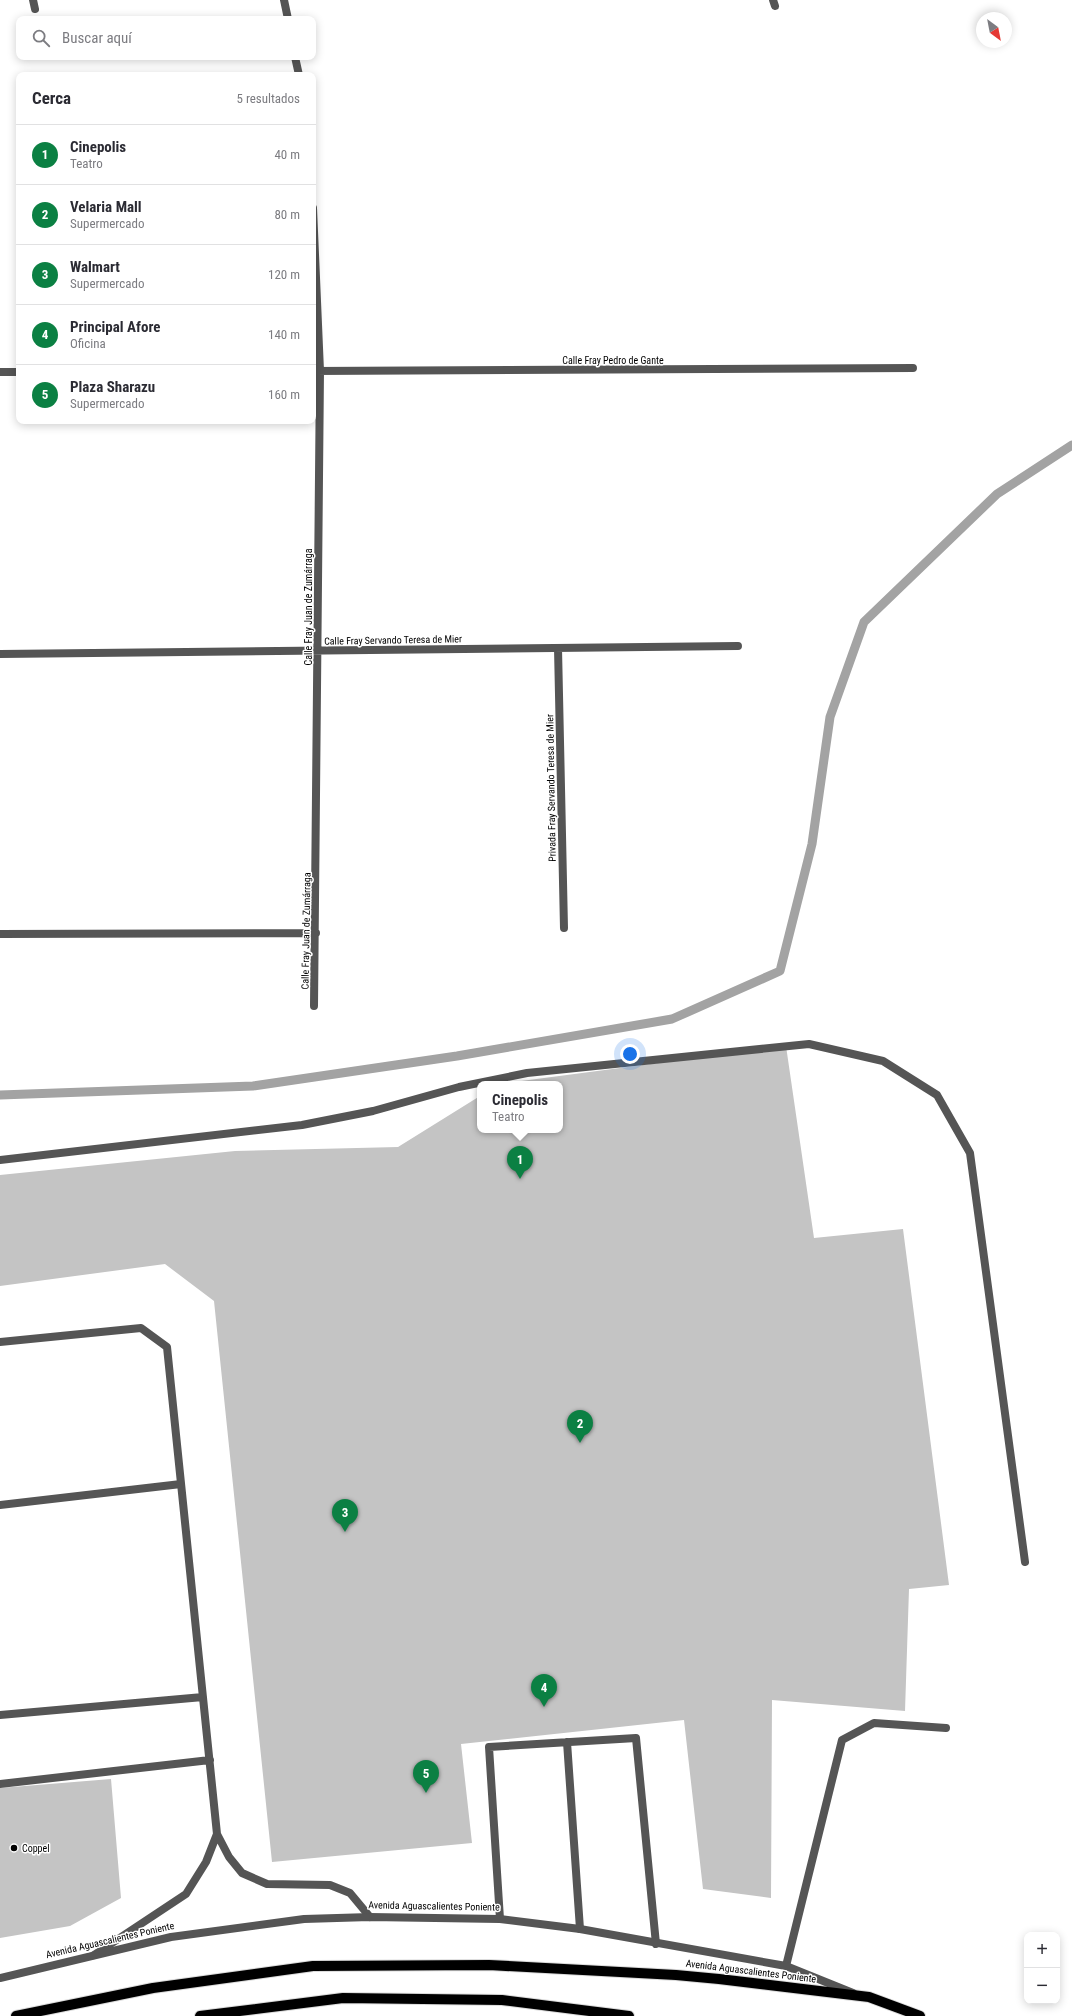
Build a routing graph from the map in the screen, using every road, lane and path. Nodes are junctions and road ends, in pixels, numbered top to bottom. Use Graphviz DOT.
graph roads {
  1 [pos="33,0"];
  2 [pos="284,0"];
  3 [pos="35,9"];
  4 [pos="287,16"];
  5 [pos="296,60"];
  6 [pos="298,72"];
  7 [pos="913,368"];
  8 [pos="316,371"];
  9 [pos="0,372"];
  10 [pos="16,372"];
  11 [pos="738,646"];
  12 [pos="558,648"];
  13 [pos="318,652"];
  14 [pos="0,654"];
  15 [pos="564,928"];
  16 [pos="316,933"];
  17 [pos="0,934"];
  18 [pos="314,1006"];
  19 [pos="489,1081"];
  20 [pos="477,1083"];
  21 [pos="0,1160"];
  22 [pos="0,1342"];
  23 [pos="181,1484"];
  24 [pos="0,1504"];
  25 [pos="1025,1562"];
  26 [pos="203,1698"];
  27 [pos="0,1715"];
  28 [pos="946,1728"];
  29 [pos="567,1742"];
  30 [pos="210,1760"];
  31 [pos="0,1784"];
  32 [pos="217,1834"];
  33 [pos="370,1916"];
  34 [pos="500,1919"];
  35 [pos="580,1929"];
  36 [pos="656,1944"];
  37 [pos="94,1955"];
  38 [pos="786,1966"];
  39 [pos="0,1978"];
  40 [pos="863,1997"];
  41 [pos="624,2015"];
  42 [pos="16,2016"];
  43 [pos="200,2016"];
  44 [pos="920,2016"];
  1 -- 3 [label="street"];
  2 -- 4 [label="street"];
  5 -- 6 [label="street"];
  7 -- 8 [label="street, Calle Fray Pedro de Gante"];
  8 -- 13 [label="street, Calle Fray Juan de Zumárraga"];
  9 -- 10 [label="street"];
  11 -- 12 [label="street, Calle Fray Servando Teresa de Mier"];
  12 -- 13 [label="street, Calle Fray Servando Teresa de Mier"];
  12 -- 15 [label="street, Privada Fray Servando Teresa de Mier"];
  13 -- 14 [label="street, Calle Fray Servando Teresa de Mier"];
  13 -- 16 [label="street, Calle Fray Juan de Zumárraga"];
  16 -- 17 [label="street"];
  16 -- 18 [label="street, Calle Fray Juan de Zumárraga"];
  19 -- 25 [label="street"];
  20 -- 21 [label="street"];
  22 -- 23 [label="street"];
  23 -- 24 [label="street"];
  23 -- 26 [label="street"];
  26 -- 27 [label="street"];
  26 -- 30 [label="street"];
  28 -- 38 [label="street"];
  29 -- 34 [label="street"];
  29 -- 35 [label="street"];
  29 -- 36 [label="street"];
  30 -- 31 [label="street"];
  30 -- 32 [label="street"];
  32 -- 33 [label="street"];
  32 -- 37 [label="street"];
  33 -- 34 [label="street, Avenida Aguascalientes Poniente"];
  33 -- 37 [label="street, Avenida Aguascalientes Poniente"];
  34 -- 35 [label="street, Avenida Aguascalientes Poniente"];
  35 -- 36 [label="street, Avenida Aguascalientes Poniente"];
  36 -- 38 [label="street, Avenida Aguascalientes Poniente"];
  37 -- 39 [label="street, Avenida Aguascalientes Poniente"];
  38 -- 40 [label="street, Avenida Aguascalientes Poniente"];
  40 -- 42 [label="main road, Avenida Aguascalientes Poniente"];
  40 -- 44 [label="main road, Avenida Aguascalientes Poniente"];
  41 -- 43 [label="main road"];
}
